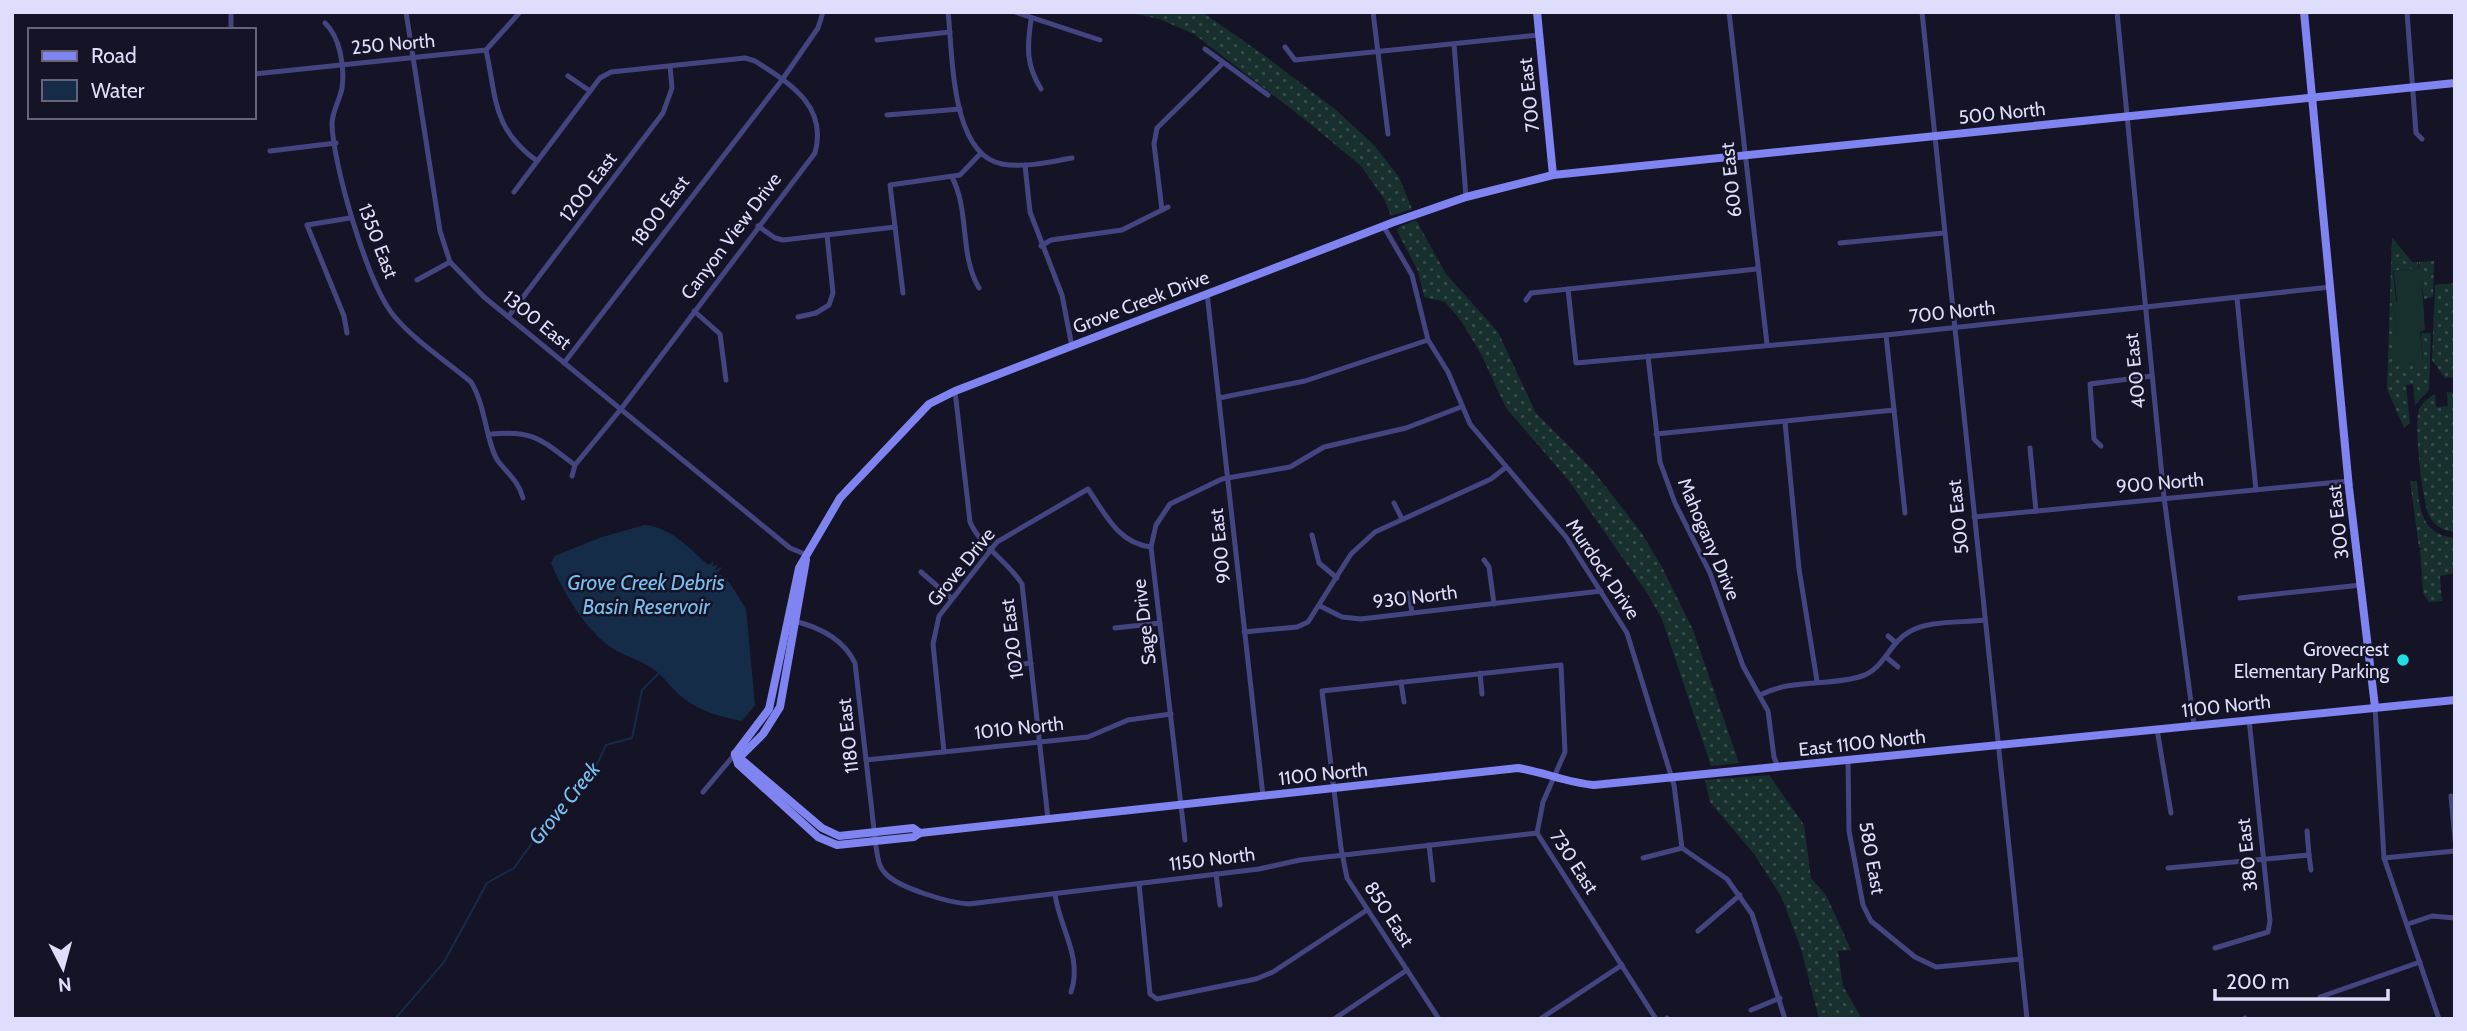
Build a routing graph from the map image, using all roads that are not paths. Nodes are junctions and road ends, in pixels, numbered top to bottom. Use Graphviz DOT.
graph roads {
  1 [pos="406,12"];
  2 [pos="520,12"];
  3 [pos="823,12"];
  4 [pos="948,12"];
  5 [pos="1015,12"];
  6 [pos="1373,12"];
  7 [pos="1537,12"];
  8 [pos="1730,12"];
  9 [pos="1922,12"];
  10 [pos="2117,12"];
  11 [pos="2304,12"];
  12 [pos="2407,12"];
  13 [pos="1031,20"];
  14 [pos="325,23"];
  15 [pos="950,32"];
  16 [pos="1539,35"];
  17 [pos="877,40"];
  18 [pos="1100,40"];
  19 [pos="1454,44"];
  20 [pos="1285,47"];
  21 [pos="1205,48"];
  22 [pos="486,50"];
  23 [pos="1377,52"];
  24 [pos="414,59"];
  25 [pos="1223,63"];
  26 [pos="342,65"];
  27 [pos="670,66"];
  28 [pos="256,74"];
  29 [pos="568,76"];
  30 [pos="782,80"];
  31 [pos="2455,83"];
  32 [pos="2413,87"];
  33 [pos="1041,89"];
  34 [pos="590,91"];
  35 [pos="1268,95"];
  36 [pos="2313,96"];
  37 [pos="960,109"];
  38 [pos="887,116"];
  39 [pos="2127,116"];
  40 [pos="1388,134"];
  41 [pos="1935,135"];
  42 [pos="2422,139"];
  43 [pos="335,143"];
  44 [pos="270,151"];
  45 [pos="981,153"];
  46 [pos="1744,154"];
  47 [pos="1072,159"];
  48 [pos="537,161"];
  49 [pos="1025,165"];
  50 [pos="1553,175"];
  51 [pos="952,177"];
  52 [pos="514,192"];
  53 [pos="1466,197"];
  54 [pos="350,218"];
  55 [pos="758,226"];
  56 [pos="1384,227"];
  57 [pos="895,228"];
  58 [pos="1944,233"];
  59 [pos="827,235"];
  60 [pos="1840,243"];
  61 [pos="1041,246"];
  62 [pos="450,262"];
  63 [pos="1758,269"];
  64 [pos="417,280"];
  65 [pos="2331,287"];
  66 [pos="979,288"];
  67 [pos="1568,289"];
  68 [pos="903,293"];
  69 [pos="1207,293"];
  70 [pos="2237,298"];
  71 [pos="1526,300"];
  72 [pos="2145,308"];
  73 [pos="694,311"];
  74 [pos="509,317"];
  75 [pos="798,317"];
  76 [pos="1954,327"];
  77 [pos="347,332"];
  78 [pos="1886,335"];
  79 [pos="1428,340"];
  80 [pos="1766,344"];
  81 [pos="1072,347"];
  82 [pos="1648,356"];
  83 [pos="564,363"];
  84 [pos="2152,376"];
  85 [pos="726,380"];
  86 [pos="955,391"];
  87 [pos="1219,398"];
  88 [pos="1461,407"];
  89 [pos="621,410"];
  90 [pos="1894,410"];
  91 [pos="1785,422"];
  92 [pos="491,434"];
  93 [pos="1656,434"];
  94 [pos="2101,446"];
  95 [pos="2030,448"];
  96 [pos="575,465"];
  97 [pos="1505,468"];
  98 [pos="572,476"];
  99 [pos="1228,477"];
  100 [pos="2349,481"];
  101 [pos="2256,490"];
  102 [pos="2164,497"];
  103 [pos="523,498"];
  104 [pos="1394,503"];
  105 [pos="2036,511"];
  106 [pos="1905,513"];
  107 [pos="1974,517"];
  108 [pos="1402,519"];
  109 [pos="1312,536"];
  110 [pos="1151,547"];
  111 [pos="991,549"];
  112 [pos="807,555"];
  113 [pos="1484,560"];
  114 [pos="921,572"];
  115 [pos="1336,578"];
  116 [pos="2361,585"];
  117 [pos="1601,591"];
  118 [pos="1409,593"];
  119 [pos="951,598"];
  120 [pos="2240,598"];
  121 [pos="1494,604"];
  122 [pos="1320,606"];
  123 [pos="1412,613"];
  124 [pos="791,620"];
  125 [pos="1984,620"];
  126 [pos="1160,623"];
  127 [pos="1115,628"];
  128 [pos="1244,632"];
  129 [pos="1888,636"];
  130 [pos="1896,643"];
  131 [pos="1886,657"];
  132 [pos="1031,663"];
  133 [pos="1008,666"];
  134 [pos="1898,667"];
  135 [pos="1480,673"];
  136 [pos="1816,681"];
  137 [pos="1401,682"];
  138 [pos="1482,694"];
  139 [pos="1760,695"];
  140 [pos="2455,700"];
  141 [pos="1404,702"];
  142 [pos="2375,706"];
  143 [pos="1171,714"];
  144 [pos="2249,719"];
  145 [pos="2194,725"];
  146 [pos="2157,729"];
  147 [pos="1040,742"];
  148 [pos="2000,744"];
  149 [pos="944,752"];
  150 [pos="735,754"];
  151 [pos="866,760"];
  152 [pos="1847,760"];
  153 [pos="1778,767"];
  154 [pos="1728,772"];
  155 [pos="1555,775"];
  156 [pos="1672,777"];
  157 [pos="1333,788"];
  158 [pos="703,792"];
  159 [pos="1263,796"];
  160 [pos="2451,796"];
  161 [pos="1182,805"];
  162 [pos="2171,813"];
  163 [pos="1048,819"];
  164 [pos="2306,831"];
  165 [pos="1536,834"];
  166 [pos="875,836"];
  167 [pos="1185,840"];
  168 [pos="2455,840"];
  169 [pos="1429,845"];
  170 [pos="1682,848"];
  171 [pos="2455,851"];
  172 [pos="1342,855"];
  173 [pos="2308,855"];
  174 [pos="2384,858"];
  175 [pos="1643,859"];
  176 [pos="2263,859"];
  177 [pos="2168,868"];
  178 [pos="2311,870"];
  179 [pos="1216,874"];
  180 [pos="1433,880"];
  181 [pos="895,882"];
  182 [pos="1139,884"];
  183 [pos="1055,894"];
  184 [pos="1740,895"];
  185 [pos="1220,905"];
  186 [pos="1367,911"];
  187 [pos="2455,918"];
  188 [pos="2408,924"];
  189 [pos="1698,931"];
  190 [pos="2215,948"];
  191 [pos="2021,959"];
  192 [pos="2420,962"];
  193 [pos="1622,965"];
  194 [pos="1407,970"];
  195 [pos="1071,992"];
  196 [pos="2320,997"];
  197 [pos="1780,998"];
  198 [pos="1751,1010"];
  199 [pos="1334,1019"];
  200 [pos="1439,1019"];
  201 [pos="1540,1019"];
  202 [pos="1656,1019"];
  203 [pos="1784,1019"];
  204 [pos="2027,1019"];
  205 [pos="2439,1019"];
  1 -- 24 [label="street, 1300 East"];
  2 -- 22 [label="street"];
  3 -- 30 [label="street, 1800 East"];
  4 -- 15 [label="street"];
  5 -- 13 [label="street"];
  6 -- 23 [label="street"];
  7 -- 16 [label="street, 700 East"];
  8 -- 46 [label="street, 600 East"];
  9 -- 41 [label="street, 500 East"];
  10 -- 39 [label="street, 400 East"];
  11 -- 36 [label="street, 300 East"];
  12 -- 32 [label="street"];
  13 -- 18 [label="street"];
  13 -- 33 [label="street"];
  14 -- 26 [label="street, 1350 East"];
  15 -- 17 [label="street"];
  15 -- 37 [label="street"];
  16 -- 19 [label="street"];
  16 -- 50 [label="street, 700 East"];
  19 -- 23 [label="street"];
  19 -- 53 [label="street"];
  20 -- 23 [label="street"];
  21 -- 25 [label="street"];
  22 -- 24 [label="street, 250 North"];
  22 -- 48 [label="street"];
  23 -- 40 [label="street"];
  24 -- 26 [label="street, 250 North"];
  24 -- 62 [label="street, 1300 East"];
  25 -- 35 [label="street"];
  25 -- 61 [label="street"];
  26 -- 28 [label="street, 250 North"];
  26 -- 43 [label="street, 1350 East"];
  27 -- 30 [label="street, Canyon View Drive"];
  27 -- 34 [label="street, Canyon View Drive"];
  27 -- 74 [label="street, 1200 East"];
  29 -- 34 [label="street"];
  30 -- 55 [label="street, Canyon View Drive"];
  30 -- 83 [label="street, 1800 East"];
  31 -- 32 [label="street, 500 North"];
  32 -- 36 [label="street, 500 North"];
  32 -- 42 [label="street"];
  34 -- 48 [label="street, Canyon View Drive"];
  36 -- 39 [label="street, 500 North"];
  36 -- 65 [label="street, 300 East"];
  37 -- 38 [label="street"];
  37 -- 45 [label="street"];
  39 -- 41 [label="street, 500 North"];
  39 -- 72 [label="street, 400 East"];
  41 -- 46 [label="street, 500 North"];
  41 -- 58 [label="street, 500 East"];
  43 -- 44 [label="street"];
  43 -- 54 [label="street, 1350 East"];
  45 -- 49 [label="street"];
  45 -- 51 [label="street"];
  46 -- 50 [label="street, 500 North"];
  46 -- 63 [label="street, 600 East"];
  47 -- 49 [label="street"];
  48 -- 52 [label="street, Canyon View Drive"];
  49 -- 61 [label="street"];
  50 -- 53 [label="street, Grove Creek Drive"];
  51 -- 57 [label="street"];
  51 -- 66 [label="street"];
  53 -- 56 [label="street, Grove Creek Drive"];
  54 -- 77 [label="street"];
  54 -- 92 [label="street, 1350 East"];
  55 -- 59 [label="street"];
  55 -- 73 [label="street, Canyon View Drive"];
  56 -- 69 [label="street, Grove Creek Drive"];
  56 -- 79 [label="street, Murdock Drive"];
  57 -- 59 [label="street"];
  57 -- 68 [label="street"];
  58 -- 60 [label="street"];
  58 -- 76 [label="street, 500 East"];
  59 -- 75 [label="street"];
  61 -- 81 [label="street"];
  62 -- 64 [label="street"];
  62 -- 74 [label="street, 1300 East"];
  63 -- 67 [label="street"];
  63 -- 80 [label="street, 600 East"];
  65 -- 70 [label="street, 700 North"];
  65 -- 100 [label="street, 300 East"];
  67 -- 71 [label="street"];
  67 -- 82 [label="street, 700 North"];
  69 -- 81 [label="street, Grove Creek Drive"];
  69 -- 87 [label="street, 900 East"];
  70 -- 72 [label="street, 700 North"];
  70 -- 101 [label="street"];
  72 -- 76 [label="street, 700 North"];
  72 -- 84 [label="street, 400 East"];
  73 -- 85 [label="street"];
  73 -- 89 [label="street, Canyon View Drive"];
  74 -- 83 [label="street, 1300 East"];
  76 -- 78 [label="street, 700 North"];
  76 -- 107 [label="street, 500 East"];
  78 -- 80 [label="street, 700 North"];
  78 -- 90 [label="street"];
  79 -- 87 [label="street"];
  79 -- 88 [label="street, Murdock Drive"];
  80 -- 82 [label="street, 700 North"];
  81 -- 86 [label="street, Grove Creek Drive"];
  82 -- 93 [label="street, Mahogany Drive"];
  83 -- 89 [label="street, 1300 East"];
  84 -- 94 [label="street"];
  84 -- 102 [label="street, 400 East"];
  86 -- 111 [label="street, 1020 East"];
  86 -- 112 [label="street, Grove Creek Drive"];
  87 -- 99 [label="street, 900 East"];
  88 -- 97 [label="street, Murdock Drive"];
  88 -- 99 [label="street, Sage Drive"];
  89 -- 96 [label="street, Canyon View Drive"];
  89 -- 112 [label="street, 1300 East"];
  90 -- 91 [label="street"];
  90 -- 106 [label="street"];
  91 -- 93 [label="street"];
  91 -- 136 [label="street"];
  92 -- 96 [label="street"];
  92 -- 103 [label="street, 1350 East"];
  93 -- 139 [label="street, Mahogany Drive"];
  95 -- 105 [label="street"];
  96 -- 98 [label="street"];
  97 -- 108 [label="street"];
  97 -- 117 [label="street, Murdock Drive"];
  99 -- 110 [label="street, Sage Drive"];
  99 -- 128 [label="street, 900 East"];
  100 -- 101 [label="street, 900 North"];
  100 -- 116 [label="street, 300 East"];
  101 -- 102 [label="street, 900 North"];
  102 -- 105 [label="street, 900 North"];
  102 -- 145 [label="street, 400 East"];
  104 -- 108 [label="street"];
  105 -- 107 [label="street, 900 North"];
  107 -- 125 [label="street, 500 East"];
  108 -- 115 [label="street"];
  109 -- 115 [label="street"];
  110 -- 111 [label="street, Grove Drive"];
  110 -- 126 [label="street, Sage Drive"];
  111 -- 119 [label="street, Grove Drive"];
  111 -- 132 [label="street, 1020 East"];
  112 -- 124 [label="street, Grove Creek Drive"];
  113 -- 121 [label="street"];
  114 -- 119 [label="street"];
  115 -- 122 [label="street"];
  116 -- 120 [label="street"];
  116 -- 142 [label="street, 300 East"];
  117 -- 121 [label="street, 930 North"];
  117 -- 156 [label="street, Murdock Drive"];
  118 -- 123 [label="street"];
  119 -- 149 [label="street, Grove Drive"];
  121 -- 123 [label="street, 930 North"];
  122 -- 123 [label="street, 930 North"];
  122 -- 128 [label="street"];
  124 -- 150 [label="street, Grove Creek Drive"];
  124 -- 151 [label="street, 1180 East"];
  125 -- 130 [label="street"];
  125 -- 148 [label="street, 500 East"];
  126 -- 127 [label="street"];
  126 -- 143 [label="street, Sage Drive"];
  128 -- 159 [label="street, 900 East"];
  129 -- 130 [label="street"];
  130 -- 131 [label="street"];
  131 -- 134 [label="street"];
  131 -- 136 [label="street"];
  132 -- 133 [label="street"];
  132 -- 147 [label="street, 1020 East"];
  135 -- 137 [label="street"];
  135 -- 138 [label="street"];
  135 -- 155 [label="street, 730 East"];
  136 -- 139 [label="street"];
  137 -- 141 [label="street"];
  137 -- 157 [label="street, 850 East"];
  139 -- 153 [label="street, Mahogany Drive"];
  140 -- 142 [label="street, 1100 North"];
  142 -- 144 [label="street, 1100 North"];
  142 -- 174 [label="street, 300 East"];
  143 -- 147 [label="street, 1010 North"];
  143 -- 161 [label="street, Sage Drive"];
  144 -- 145 [label="street, 1100 North"];
  144 -- 176 [label="street, 380 East"];
  145 -- 146 [label="street, 1100 North"];
  146 -- 148 [label="street, 1100 North"];
  146 -- 162 [label="street"];
  147 -- 149 [label="street, 1010 North"];
  147 -- 163 [label="street, 1020 East"];
  148 -- 152 [label="street, East 1100 North"];
  148 -- 191 [label="street, 500 East"];
  149 -- 151 [label="street, 1010 North"];
  150 -- 158 [label="street, Grove Creek Drive"];
  150 -- 166 [label="street, 1100 North"];
  151 -- 166 [label="street, 1180 East"];
  152 -- 153 [label="street, East 1100 North"];
  152 -- 191 [label="street, 580 East"];
  153 -- 154 [label="street, East 1100 North"];
  154 -- 156 [label="street, 1100 North"];
  155 -- 156 [label="street, 1100 North"];
  155 -- 157 [label="street, 1100 North"];
  155 -- 165 [label="street, 730 East"];
  156 -- 170 [label="street, Murdock Drive"];
  157 -- 159 [label="street, 1100 North"];
  157 -- 172 [label="street, 850 East"];
  159 -- 161 [label="street, 1100 North"];
  160 -- 168 [label="street"];
  161 -- 163 [label="street, 1100 North"];
  161 -- 167 [label="street, Sage Drive"];
  163 -- 166 [label="street, 1100 North"];
  164 -- 173 [label="street"];
  165 -- 169 [label="street, 1150 North"];
  165 -- 193 [label="street, 730 East"];
  166 -- 181 [label="street, 1180 East"];
  169 -- 172 [label="street, 1150 North"];
  169 -- 180 [label="street"];
  170 -- 175 [label="street"];
  170 -- 184 [label="street"];
  171 -- 174 [label="street"];
  172 -- 179 [label="street, 1150 North"];
  172 -- 186 [label="street, 850 East"];
  173 -- 176 [label="street"];
  173 -- 178 [label="street"];
  174 -- 188 [label="street, 300 East"];
  176 -- 177 [label="street"];
  176 -- 190 [label="street, 380 East"];
  179 -- 182 [label="street, 1150 North"];
  179 -- 185 [label="street"];
  181 -- 183 [label="street, 1150 North"];
  182 -- 183 [label="street, 1150 North"];
  182 -- 186 [label="street"];
  183 -- 195 [label="street"];
  184 -- 189 [label="street"];
  184 -- 197 [label="street"];
  186 -- 194 [label="street, 850 East"];
  187 -- 188 [label="street"];
  188 -- 192 [label="street, 300 East"];
  191 -- 204 [label="street, 500 East"];
  192 -- 196 [label="street"];
  192 -- 205 [label="street, 300 East"];
  193 -- 201 [label="street"];
  193 -- 202 [label="street, 730 East"];
  194 -- 199 [label="street"];
  194 -- 200 [label="street, 850 East"];
  197 -- 198 [label="street"];
  197 -- 203 [label="street"];
}
